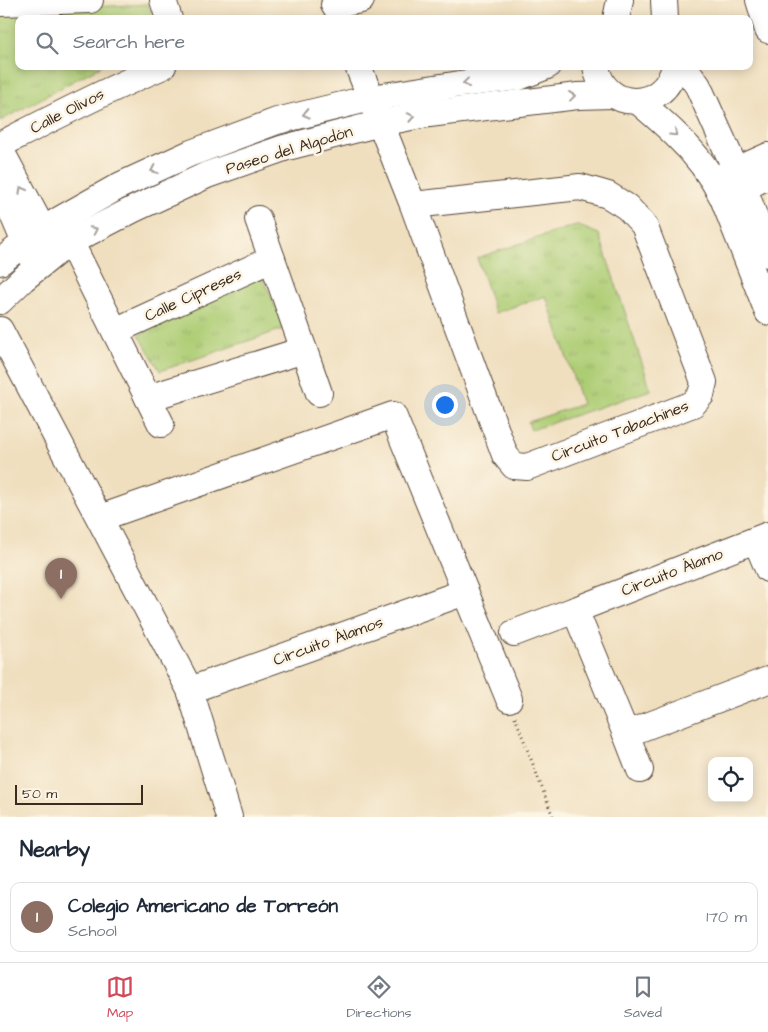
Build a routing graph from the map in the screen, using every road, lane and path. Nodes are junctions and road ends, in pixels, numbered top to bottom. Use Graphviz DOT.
graph roads {
  1 [pos="90,0"];
  2 [pos="163,0"];
  3 [pos="361,0"];
  4 [pos="620,0"];
  5 [pos="664,0"];
  6 [pos="759,0"];
  7 [pos="0,3"];
  8 [pos="335,8"];
  9 [pos="168,15"];
  10 [pos="617,15"];
  11 [pos="665,15"];
  12 [pos="768,30"];
  13 [pos="154,70"];
  14 [pos="360,70"];
  15 [pos="536,70"];
  16 [pos="596,70"];
  17 [pos="674,70"];
  18 [pos="687,70"];
  19 [pos="518,77"];
  20 [pos="371,98"];
  21 [pos="625,98"];
  22 [pos="525,102"];
  23 [pos="381,123"];
  24 [pos="0,147"];
  25 [pos="768,156"];
  26 [pos="768,176"];
  27 [pos="0,184"];
  28 [pos="729,184"];
  29 [pos="413,205"];
  30 [pos="258,219"];
  31 [pos="48,243"];
  32 [pos="768,254"];
  33 [pos="272,259"];
  34 [pos="0,262"];
  35 [pos="0,301"];
  36 [pos="768,312"];
  37 [pos="0,330"];
  38 [pos="115,331"];
  39 [pos="304,350"];
  40 [pos="320,393"];
  41 [pos="148,398"];
  42 [pos="161,424"];
  43 [pos="100,518"];
  44 [pos="762,537"];
  45 [pos="768,569"];
  46 [pos="465,592"];
  47 [pos="575,610"];
  48 [pos="514,633"];
  49 [pos="768,680"];
  50 [pos="190,690"];
  51 [pos="509,699"];
  52 [pos="626,734"];
  53 [pos="640,770"];
  54 [pos="229,817"];
  55 [pos="553,817"];
  1 -- 7 [label="street"];
  2 -- 9 [label="street"];
  3 -- 8 [label="street"];
  4 -- 10 [label="street"];
  5 -- 11 [label="street"];
  6 -- 12 [label="street"];
  13 -- 24 [label="street, Calle Olivos"];
  14 -- 20 [label="street, Circuito Tabachines"];
  15 -- 19 [label="street, Paseo del Algodón"];
  16 -- 21 [label="street"];
  17 -- 21 [label="street, Paseo del Algodón"];
  18 -- 28 [label="street"];
  19 -- 20 [label="street, Paseo del Algodón, one-way"];
  19 -- 22 [label="street"];
  20 -- 23 [label="street, Circuito Tabachines"];
  20 -- 31 [label="street, Paseo del Algodón, one-way"];
  22 -- 21 [label="street, Paseo del Algodón, one-way"];
  21 -- 28 [label="street, one-way"];
  23 -- 22 [label="street, Paseo del Algodón, one-way"];
  23 -- 29 [label="street, Circuito Tabachines"];
  31 -- 23 [label="street, Paseo del Algodón, one-way"];
  31 -- 24 [label="street, Calle Olivos, one-way"];
  25 -- 28 [label="street"];
  26 -- 28 [label="street"];
  27 -- 31 [label="street"];
  28 -- 32 [label="street"];
  28 -- 36 [label="street"];
  29 -- 29 [label="street, Circuito Tabachines"];
  30 -- 33 [label="street"];
  31 -- 34 [label="street, Paseo del Algodón"];
  31 -- 35 [label="street, Paseo del Algodón"];
  31 -- 38 [label="street"];
  33 -- 38 [label="street, Calle Cipreses"];
  33 -- 39 [label="street"];
  37 -- 43 [label="street"];
  38 -- 41 [label="street"];
  39 -- 40 [label="street"];
  39 -- 41 [label="street"];
  41 -- 42 [label="street"];
  43 -- 46 [label="street"];
  43 -- 50 [label="street"];
  44 -- 45 [label="street"];
  44 -- 47 [label="street, Circuito Álamo"];
  46 -- 50 [label="street, Circuito Álamos"];
  46 -- 51 [label="street"];
  47 -- 48 [label="street, Circuito Álamo"];
  47 -- 52 [label="street"];
  49 -- 52 [label="street"];
  50 -- 54 [label="street"];
  51 -- 55 [label="path"];
  52 -- 53 [label="street"];
}
